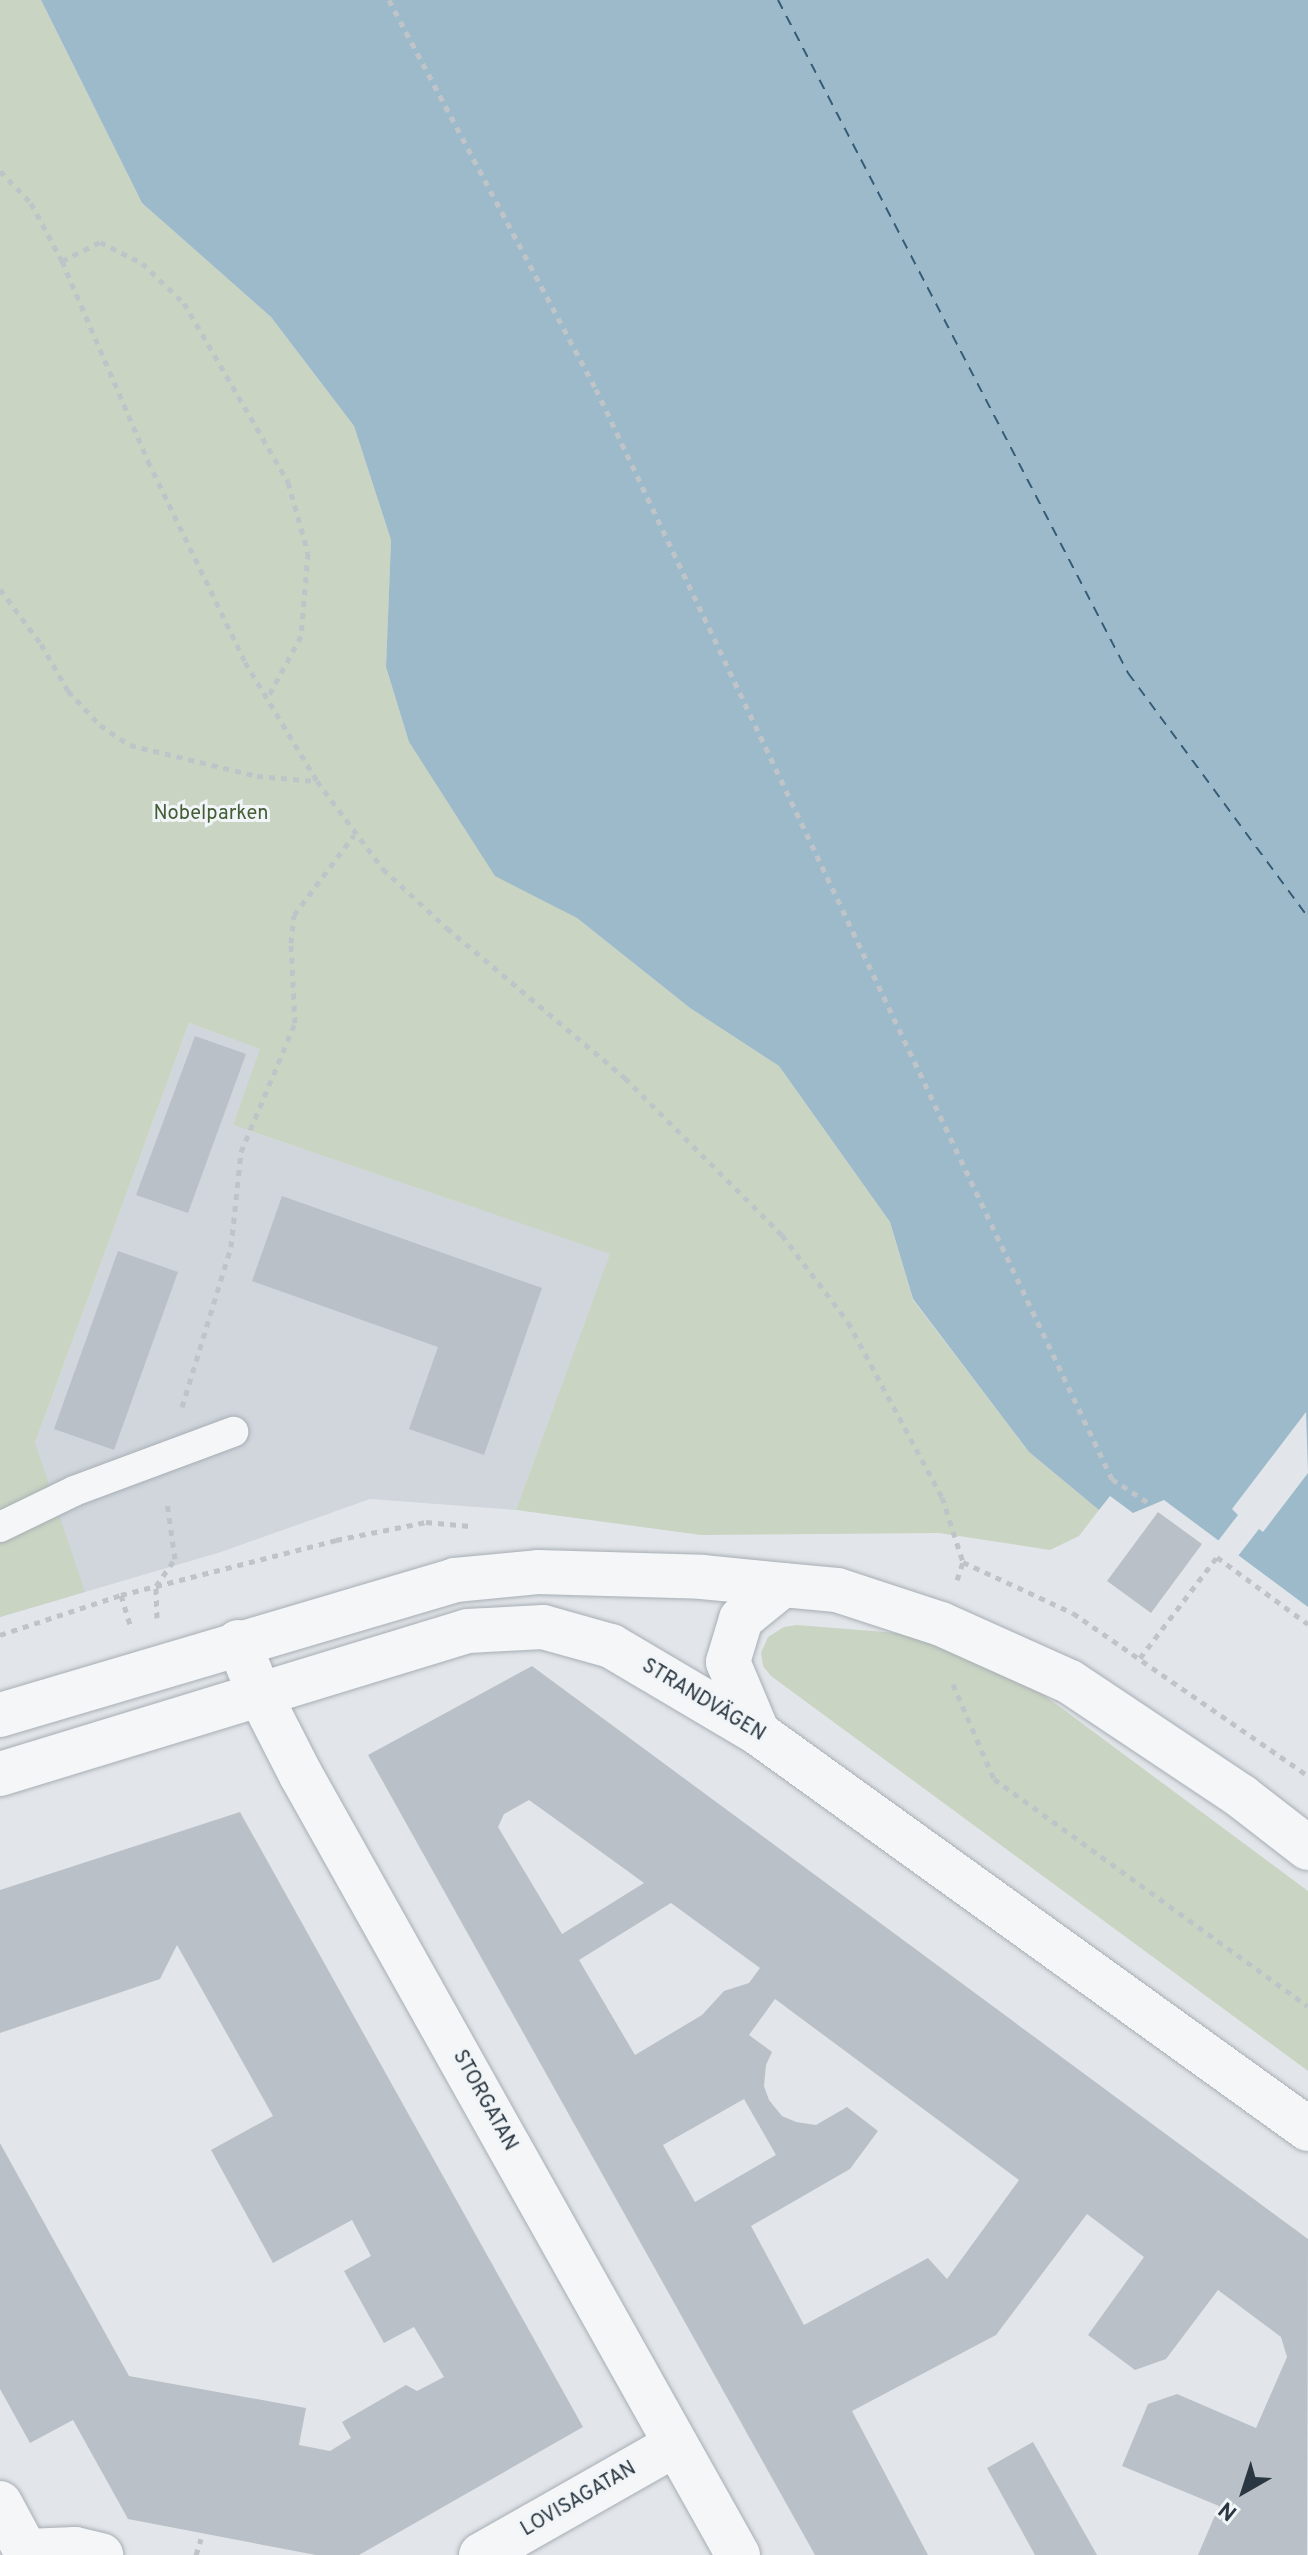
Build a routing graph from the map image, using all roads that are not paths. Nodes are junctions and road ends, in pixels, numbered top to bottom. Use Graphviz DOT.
graph roads {
  1 [pos="233,1432"];
  2 [pos="0,1527"];
  3 [pos="783,1585"];
  4 [pos="238,1642"];
  5 [pos="259,1693"];
  6 [pos="0,1715"];
  7 [pos="758,1733"];
  8 [pos="0,1774"];
  9 [pos="1308,1848"];
  10 [pos="1308,2129"];
  11 [pos="676,2444"];
  12 [pos="0,2503"];
  13 [pos="27,2553"];
  14 [pos="101,2555"];
  15 [pos="481,2555"];
  16 [pos="738,2555"];
  1 -- 2 [label="lane"];
  3 -- 4 [label="street"];
  3 -- 7 [label="street"];
  3 -- 9 [label="street"];
  4 -- 5 [label="street, STORGATAN"];
  4 -- 6 [label="street"];
  5 -- 7 [label="street, STRANDVÄGEN"];
  5 -- 8 [label="street, STRANDVÄGEN"];
  5 -- 11 [label="street, STORGATAN"];
  7 -- 10 [label="street, STRANDVÄGEN"];
  11 -- 15 [label="street, LOVISAGATAN"];
  11 -- 16 [label="street, STORGATAN"];
  12 -- 13 [label="street"];
  13 -- 14 [label="street"];
}
